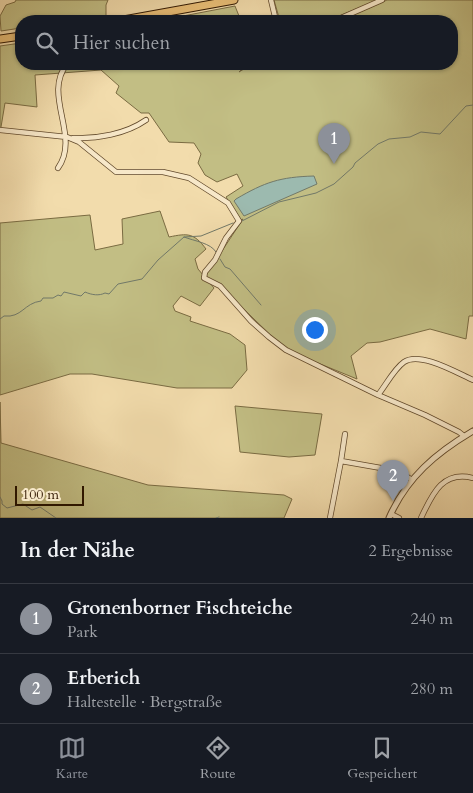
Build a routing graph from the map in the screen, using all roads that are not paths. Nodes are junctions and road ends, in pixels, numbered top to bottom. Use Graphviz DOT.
graph roads {
  1 [pos="234,0"];
  2 [pos="272,0"];
  3 [pos="382,0"];
  4 [pos="215,2"];
  5 [pos="149,15"];
  6 [pos="275,15"];
  7 [pos="348,15"];
  8 [pos="15,37"];
  9 [pos="0,39"];
  10 [pos="63,70"];
  11 [pos="146,120"];
  12 [pos="0,130"];
  13 [pos="67,138"];
  14 [pos="58,168"];
  15 [pos="473,380"];
  16 [pos="378,395"];
  17 [pos="473,431"];
  18 [pos="345,434"];
  19 [pos="464,436"];
  20 [pos="341,461"];
  21 [pos="473,478"];
  22 [pos="412,480"];
  23 [pos="390,516"];
  24 [pos="330,518"];
  25 [pos="399,518"];
  26 [pos="421,518"];
  1 -- 4 [label="main road"];
  2 -- 6 [label="street"];
  3 -- 7 [label="street"];
  4 -- 5 [label="main road"];
  8 -- 9 [label="main road"];
  10 -- 13 [label="street"];
  11 -- 13 [label="street"];
  12 -- 13 [label="street"];
  13 -- 14 [label="street"];
  13 -- 16 [label="street"];
  15 -- 16 [label="street"];
  16 -- 19 [label="street"];
  17 -- 19 [label="street"];
  18 -- 20 [label="street"];
  19 -- 22 [label="street"];
  20 -- 22 [label="street"];
  20 -- 24 [label="street"];
  21 -- 26 [label="street"];
  22 -- 23 [label="street"];
  23 -- 25 [label="street"];
}
